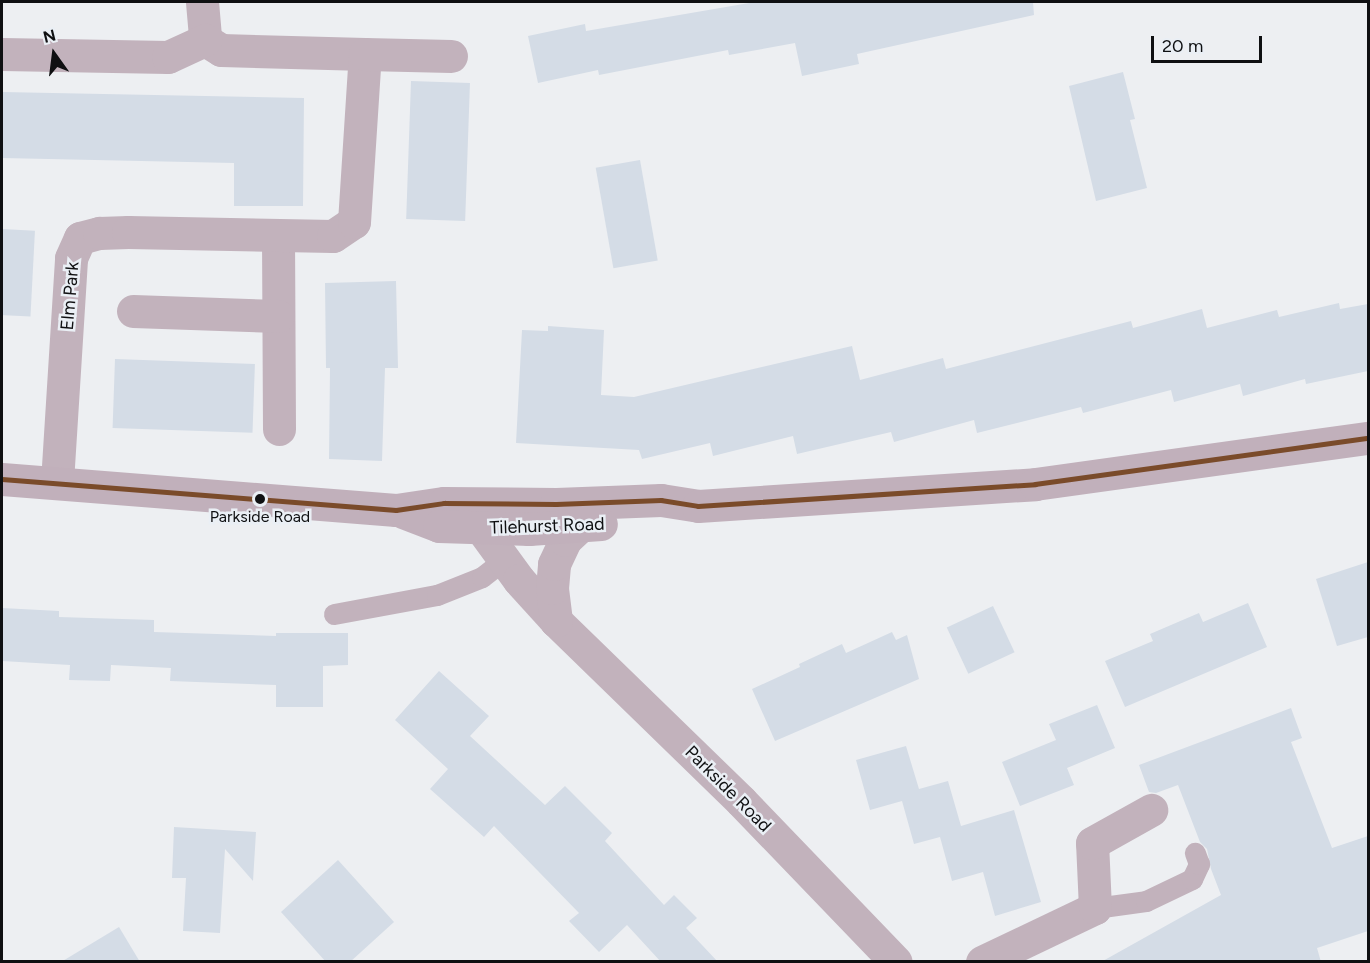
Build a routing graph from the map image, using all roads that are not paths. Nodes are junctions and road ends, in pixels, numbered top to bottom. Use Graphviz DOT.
graph roads {
  1 [pos="202,2"];
  2 [pos="205,40"];
  3 [pos="2,54"];
  4 [pos="365,54"];
  5 [pos="452,56"];
  6 [pos="278,236"];
  7 [pos="133,311"];
  8 [pos="278,316"];
  9 [pos="279,429"];
  10 [pos="1368,438"];
  11 [pos="2,478"];
  12 [pos="57,482"];
  13 [pos="698,506"];
  14 [pos="396,510"];
  15 [pos="580,526"];
  16 [pos="481,528"];
  17 [pos="504,560"];
  18 [pos="334,614"];
  19 [pos="556,621"];
  20 [pos="1151,810"];
  21 [pos="1195,853"];
  22 [pos="1095,908"];
  23 [pos="896,962"];
  24 [pos="982,962"];
  1 -- 2 [label="street"];
  2 -- 3 [label="street"];
  2 -- 4 [label="street"];
  4 -- 5 [label="street"];
  4 -- 6 [label="street, Elm Park"];
  6 -- 8 [label="street"];
  6 -- 12 [label="street, Elm Park"];
  7 -- 8 [label="street"];
  8 -- 9 [label="street"];
  10 -- 13 [label="street, Tilehurst Road"];
  11 -- 12 [label="street, Tilehurst Road"];
  12 -- 14 [label="street, Tilehurst Road"];
  13 -- 14 [label="street, Tilehurst Road"];
  13 -- 15 [label="street, Tilehurst Road"];
  14 -- 16 [label="street, Tilehurst Road"];
  15 -- 16 [label="street, Tilehurst Road"];
  15 -- 19 [label="street"];
  16 -- 17 [label="street, Parkside Road"];
  17 -- 18 [label="lane"];
  17 -- 19 [label="street, Parkside Road"];
  19 -- 23 [label="street, Parkside Road"];
  20 -- 22 [label="street"];
  21 -- 22 [label="lane"];
  22 -- 24 [label="street"];
}
